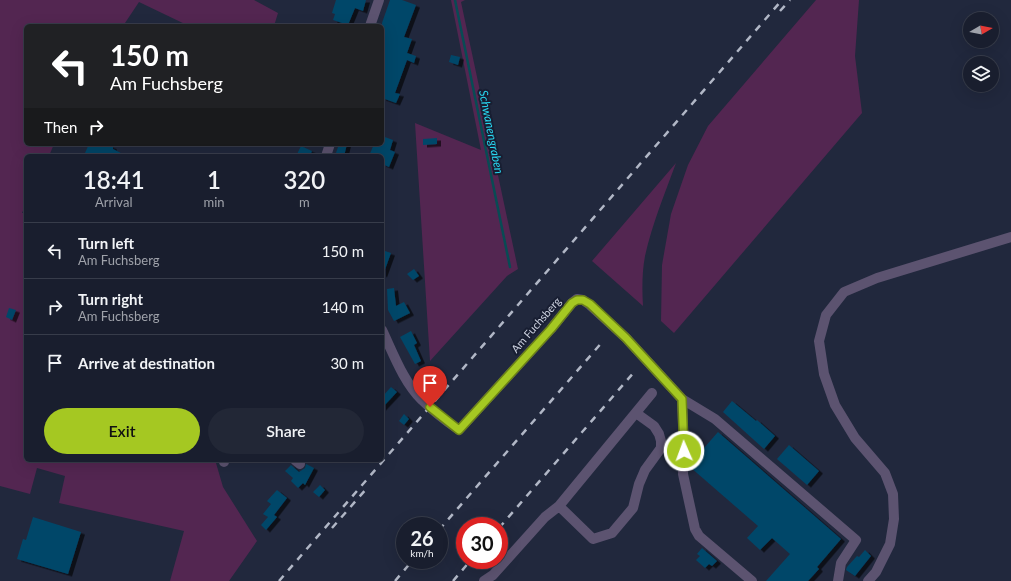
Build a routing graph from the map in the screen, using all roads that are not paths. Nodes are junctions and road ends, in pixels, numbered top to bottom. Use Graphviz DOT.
graph roads {
  1 [pos="379,0"];
  2 [pos="371,24"];
  3 [pos="1011,237"];
  4 [pos="384,334"];
  5 [pos="652,393"];
  6 [pos="682,399"];
  7 [pos="636,413"];
  8 [pos="559,506"];
  9 [pos="484,581"];
  10 [pos="752,581"];
  11 [pos="838,581"];
  12 [pos="868,581"];
  1 -- 2 [label="street"];
  3 -- 12 [label="street"];
  4 -- 6 [label="street, Am Fuchsberg"];
  5 -- 7 [label="street"];
  6 -- 10 [label="street"];
  6 -- 11 [label="street"];
  7 -- 8 [label="street"];
  7 -- 8 [label="street"];
  8 -- 9 [label="street"];
}
